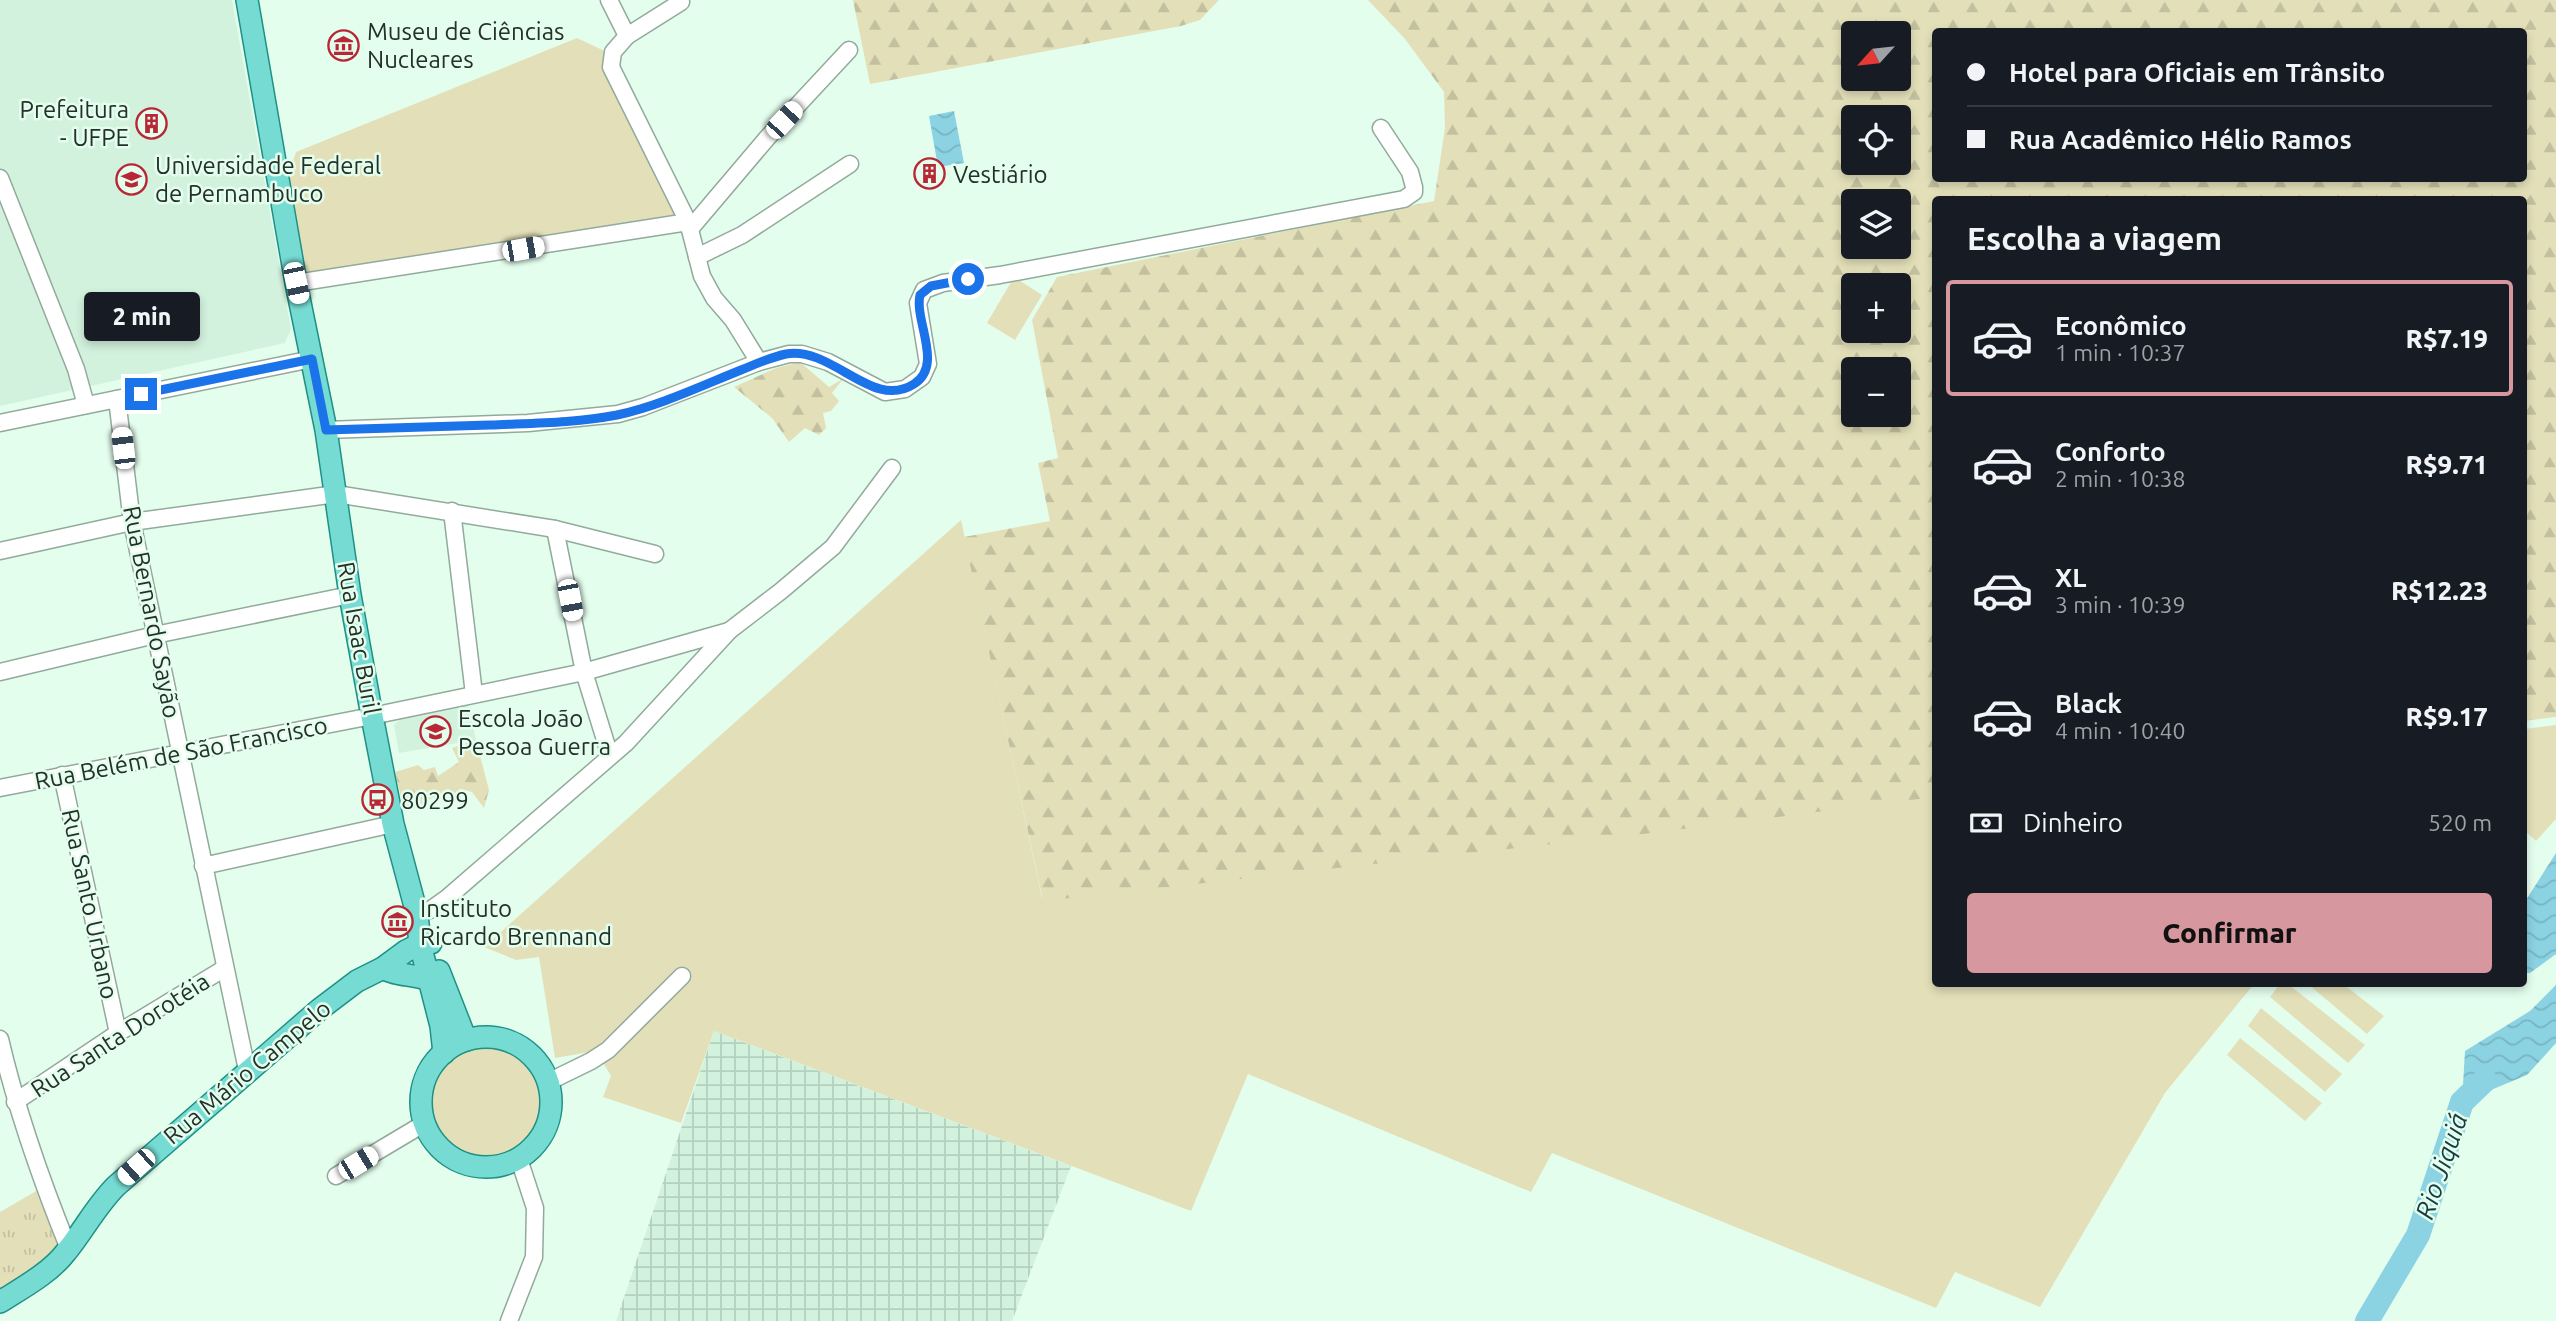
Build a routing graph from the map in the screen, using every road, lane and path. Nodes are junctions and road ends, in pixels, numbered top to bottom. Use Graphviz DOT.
graph roads {
  1 [pos="247,0"];
  2 [pos="608,0"];
  3 [pos="681,2"];
  4 [pos="627,36"];
  5 [pos="849,50"];
  6 [pos="1381,128"];
  7 [pos="850,164"];
  8 [pos="0,178"];
  9 [pos="689,226"];
  10 [pos="697,257"];
  11 [pos="296,283"];
  12 [pos="312,359"];
  13 [pos="759,362"];
  14 [pos="117,399"];
  15 [pos="86,405"];
  16 [pos="0,423"];
  17 [pos="326,430"];
  18 [pos="892,468"];
  19 [pos="336,494"];
  20 [pos="452,511"];
  21 [pos="132,522"];
  22 [pos="555,529"];
  23 [pos="0,551"];
  24 [pos="655,554"];
  25 [pos="350,595"];
  26 [pos="729,631"];
  27 [pos="155,635"];
  28 [pos="0,672"];
  29 [pos="584,672"];
  30 [pos="474,694"];
  31 [pos="372,716"];
  32 [pos="179,752"];
  33 [pos="610,756"];
  34 [pos="62,775"];
  35 [pos="0,788"];
  36 [pos="393,824"];
  37 [pos="203,866"];
  38 [pos="417,914"];
  39 [pos="425,943"];
  40 [pos="225,968"];
  41 [pos="383,968"];
  42 [pos="682,976"];
  43 [pos="429,980"];
  44 [pos="118,1033"];
  45 [pos="0,1039"];
  46 [pos="466,1040"];
  47 [pos="444,1053"];
  48 [pos="247,1070"];
  49 [pos="548,1082"];
  50 [pos="15,1102"];
  51 [pos="425,1123"];
  52 [pos="519,1159"];
  53 [pos="336,1176"];
  54 [pos="69,1249"];
  55 [pos="0,1302"];
  56 [pos="509,1321"];
  1 -- 11 [label="main road, Rua Isaac Buril"];
  2 -- 4 [label="street"];
  3 -- 4 [label="street"];
  4 -- 9 [label="street"];
  5 -- 9 [label="street"];
  6 -- 13 [label="street"];
  7 -- 10 [label="street"];
  8 -- 15 [label="street"];
  9 -- 10 [label="street"];
  9 -- 11 [label="street"];
  10 -- 13 [label="street"];
  11 -- 12 [label="main road, Rua Isaac Buril"];
  12 -- 14 [label="street"];
  12 -- 17 [label="main road, Rua Isaac Buril"];
  13 -- 17 [label="street"];
  14 -- 15 [label="street"];
  14 -- 21 [label="street, Rua Bernardo Sayão"];
  15 -- 16 [label="street"];
  17 -- 19 [label="main road, Rua Isaac Buril"];
  18 -- 26 [label="street, Rua Belém de São Francisco"];
  19 -- 20 [label="street"];
  19 -- 21 [label="street"];
  19 -- 25 [label="main road, Rua Isaac Buril"];
  20 -- 22 [label="street"];
  20 -- 30 [label="street"];
  21 -- 23 [label="street"];
  21 -- 27 [label="street, Rua Bernardo Sayão"];
  22 -- 24 [label="street"];
  22 -- 29 [label="street"];
  25 -- 27 [label="street"];
  25 -- 31 [label="main road, Rua Isaac Buril"];
  26 -- 29 [label="street, Rua Belém de São Francisco"];
  26 -- 33 [label="street, Rua Belém de São Francisco"];
  27 -- 28 [label="street"];
  27 -- 32 [label="street, Rua Bernardo Sayão"];
  29 -- 30 [label="street, Rua Belém de São Francisco"];
  29 -- 33 [label="street"];
  30 -- 31 [label="street, Rua Belém de São Francisco"];
  31 -- 32 [label="street, Rua Belém de São Francisco"];
  31 -- 36 [label="main road, Rua Isaac Buril"];
  32 -- 34 [label="street, Rua Belém de São Francisco"];
  32 -- 37 [label="street, Rua Bernardo Sayão"];
  33 -- 38 [label="street"];
  34 -- 35 [label="street, Rua Belém de São Francisco"];
  34 -- 44 [label="street, Rua Santo Urbano"];
  36 -- 37 [label="street"];
  36 -- 38 [label="main road, Rua Isaac Buril"];
  37 -- 40 [label="street, Rua Bernardo Sayão"];
  38 -- 39 [label="main road, Rua Isaac Buril"];
  39 -- 41 [label="main road, Rua Mário Campelo"];
  39 -- 43 [label="main road, Rua Isaac Buril"];
  39 -- 46 [label="main road, Rua Isaac Buril"];
  40 -- 44 [label="street, Rua Santa Dorotéia"];
  40 -- 48 [label="street, Rua Bernardo Sayão"];
  41 -- 43 [label="main road"];
  41 -- 48 [label="main road, Rua Mário Campelo"];
  42 -- 49 [label="street"];
  43 -- 47 [label="main road, Rua Isaac Buril"];
  44 -- 50 [label="street, Rua Santa Dorotéia"];
  45 -- 50 [label="street"];
  46 -- 47 [label="main road"];
  46 -- 49 [label="main road"];
  47 -- 51 [label="main road"];
  48 -- 54 [label="main road, Rua Mário Campelo"];
  49 -- 52 [label="main road"];
  50 -- 54 [label="street"];
  51 -- 52 [label="main road"];
  51 -- 53 [label="street"];
  52 -- 56 [label="street"];
  54 -- 55 [label="main road, Rua Mário Campelo"];
}
